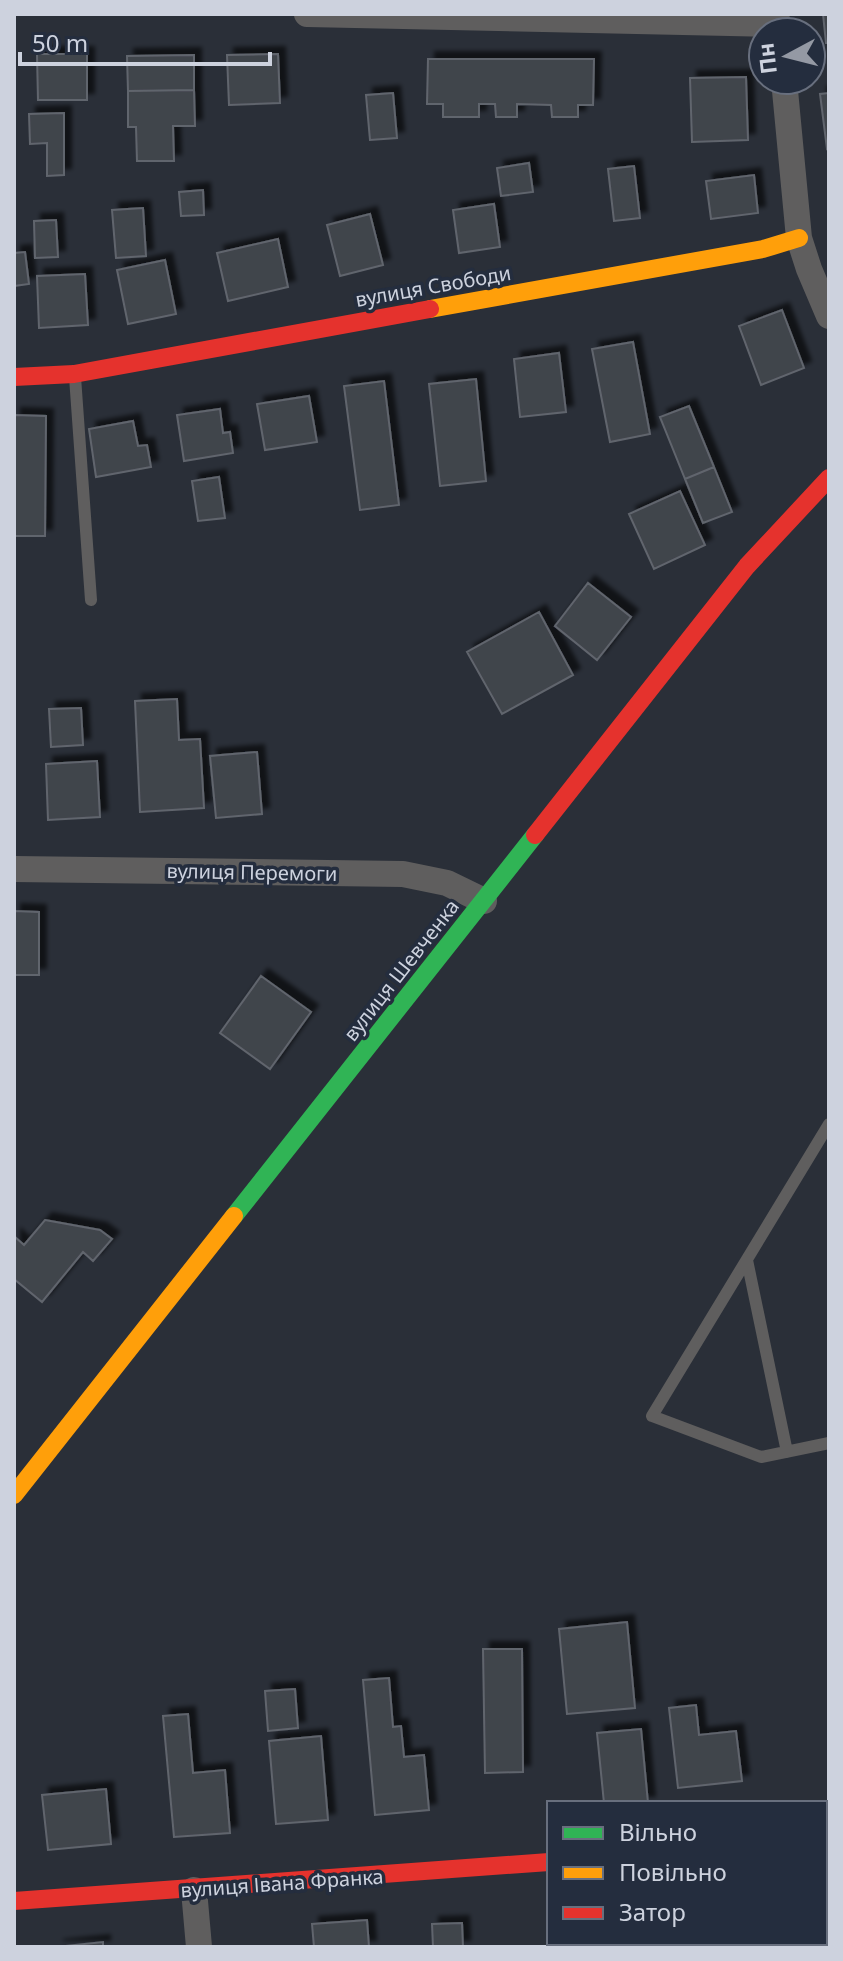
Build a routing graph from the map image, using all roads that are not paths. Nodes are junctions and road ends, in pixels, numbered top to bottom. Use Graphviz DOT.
graph roads {
  1 [pos="307,14"];
  2 [pos="747,22"];
  3 [pos="786,96"];
  4 [pos="799,238"];
  5 [pos="829,316"];
  6 [pos="74,374"];
  7 [pos="14,377"];
  8 [pos="829,478"];
  9 [pos="91,600"];
  10 [pos="14,869"];
  11 [pos="484,901"];
  12 [pos="827,1127"];
  13 [pos="829,1144"];
  14 [pos="747,1260"];
  15 [pos="829,1443"];
  16 [pos="787,1452"];
  17 [pos="14,1495"];
  18 [pos="547,1862"];
  19 [pos="194,1890"];
  20 [pos="14,1901"];
  21 [pos="199,1947"];
  1 -- 2 [label="street"];
  3 -- 4 [label="street"];
  4 -- 5 [label="street"];
  4 -- 6 [label="street, вулиця Свободи"];
  6 -- 7 [label="street, вулиця Свободи"];
  6 -- 9 [label="lane"];
  8 -- 11 [label="street, вулиця Шевченка"];
  10 -- 11 [label="street, вулиця Перемоги"];
  11 -- 17 [label="street, вулиця Шевченка"];
  12 -- 13 [label="lane"];
  12 -- 14 [label="lane"];
  14 -- 16 [label="lane"];
  14 -- 16 [label="lane"];
  15 -- 16 [label="lane"];
  18 -- 19 [label="street, вулиця Івана Франка"];
  19 -- 20 [label="street, вулиця Івана Франка"];
  19 -- 21 [label="street"];
}
